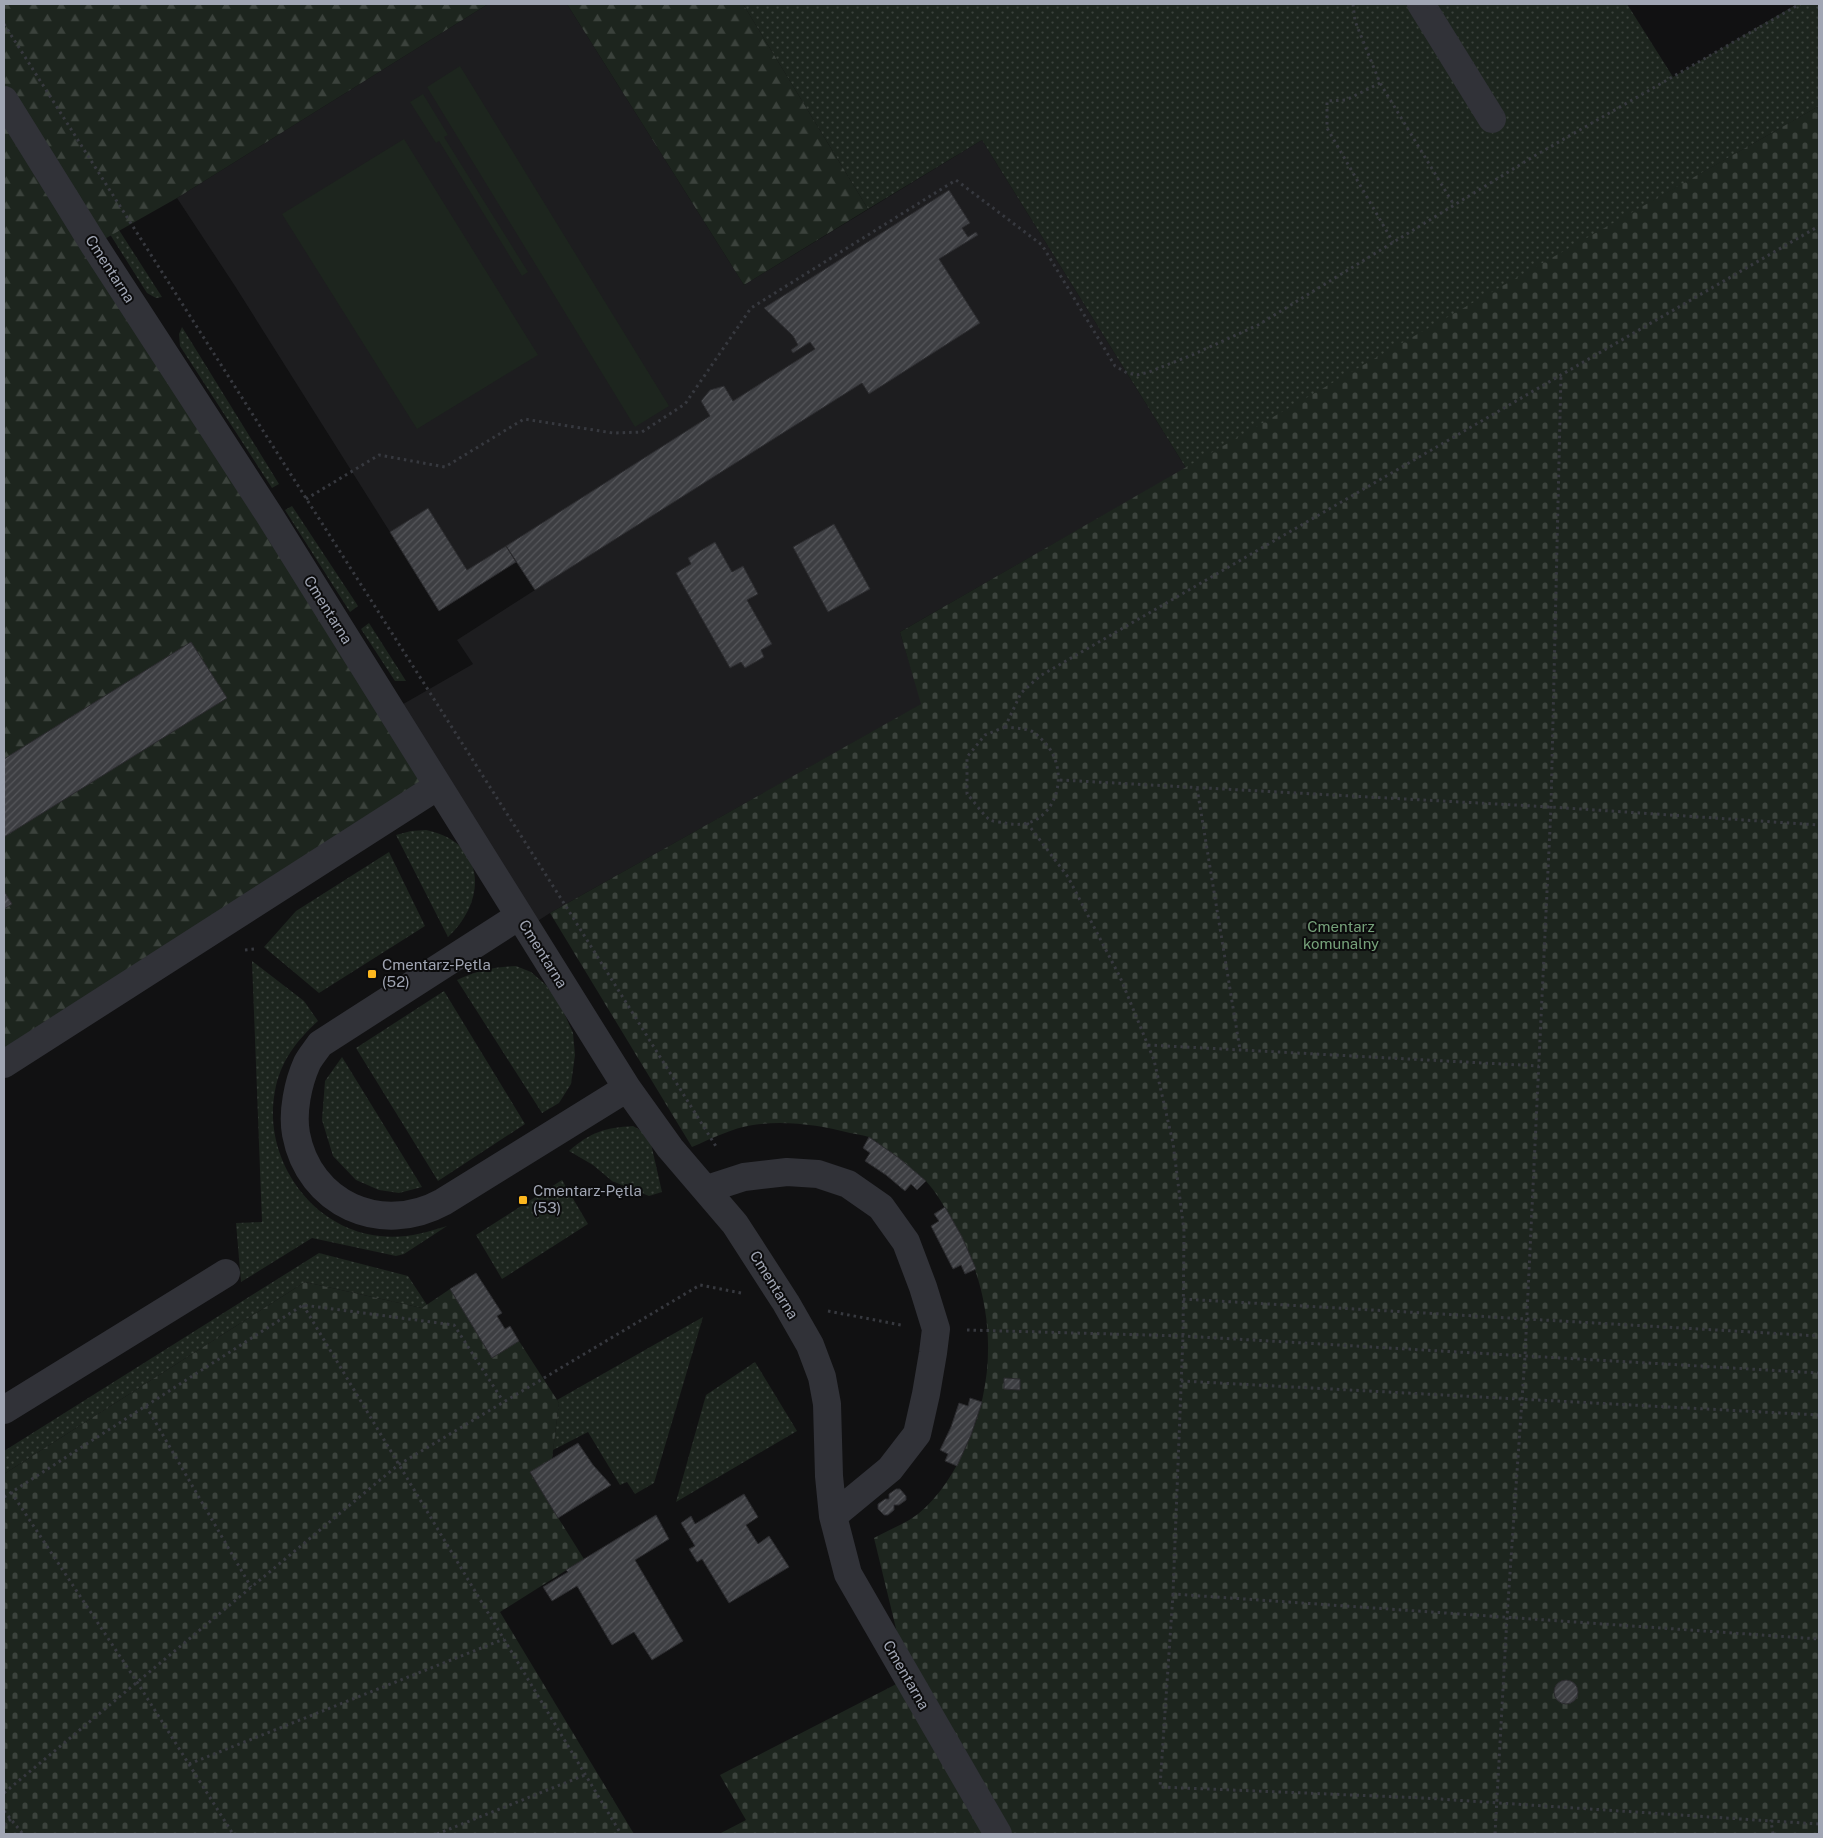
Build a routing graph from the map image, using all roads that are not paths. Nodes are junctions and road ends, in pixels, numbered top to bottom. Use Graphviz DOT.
graph roads {
  1 [pos="1421,4"];
  2 [pos="4,100"];
  3 [pos="1492,119"];
  4 [pos="438,786"];
  5 [pos="519,916"];
  6 [pos="4,1064"];
  7 [pos="628,1088"];
  8 [pos="707,1189"];
  9 [pos="226,1273"];
  10 [pos="4,1410"];
  11 [pos="833,1516"];
  12 [pos="998,1834"];
  1 -- 3 [label="street"];
  2 -- 4 [label="street, Cmentarna"];
  4 -- 5 [label="street, Cmentarna"];
  4 -- 6 [label="street"];
  5 -- 7 [label="street, Cmentarna"];
  5 -- 7 [label="street"];
  7 -- 8 [label="street, Cmentarna"];
  8 -- 11 [label="street, Cmentarna"];
  8 -- 11 [label="street"];
  9 -- 10 [label="street"];
  11 -- 12 [label="street, Cmentarna"];
}
